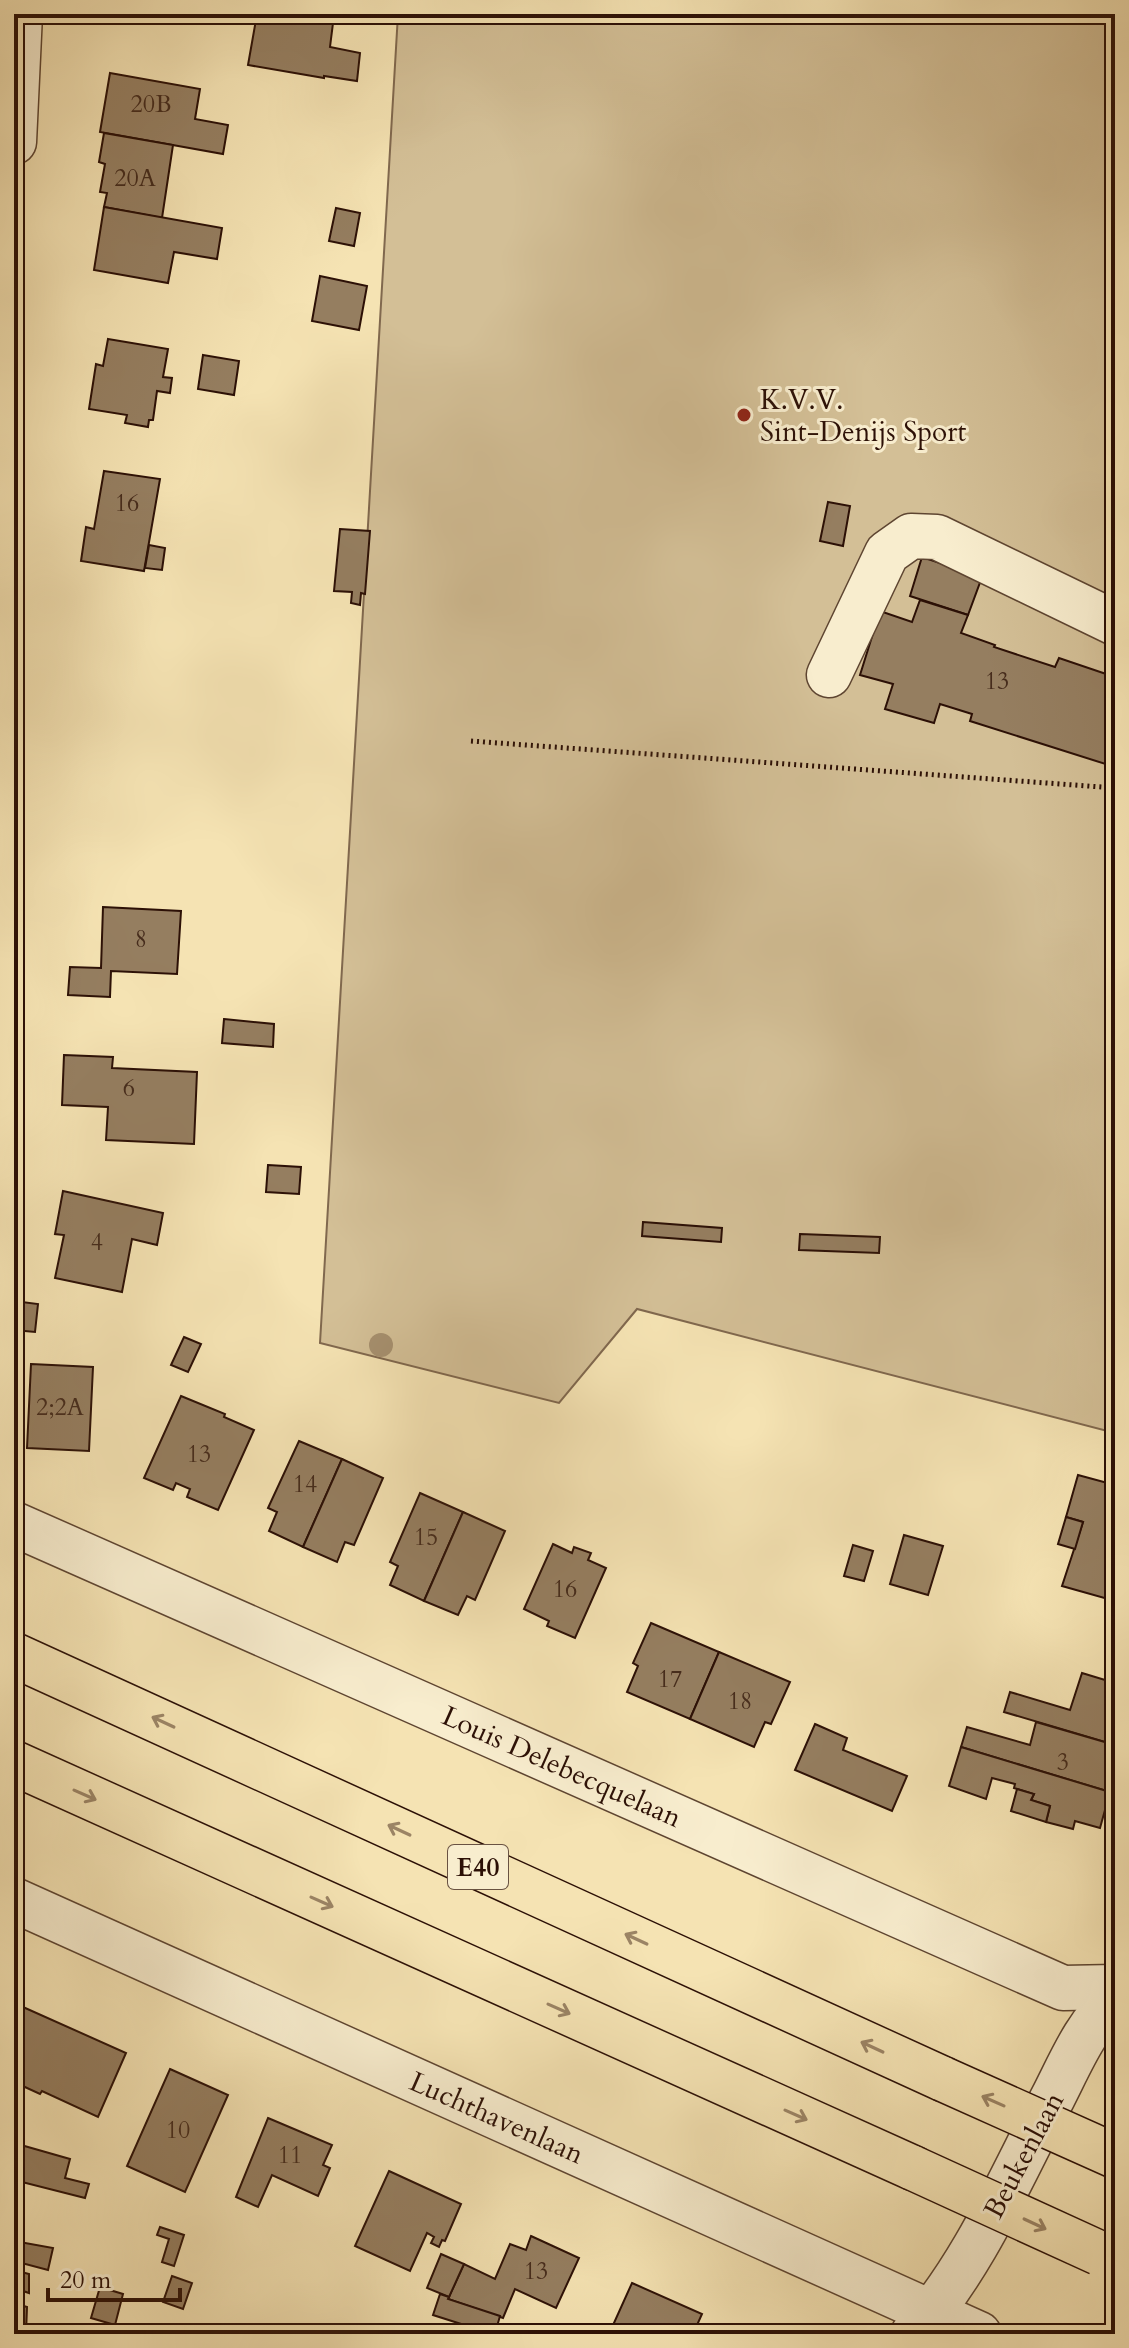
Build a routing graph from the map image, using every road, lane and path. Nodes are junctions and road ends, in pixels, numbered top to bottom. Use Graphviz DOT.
graph roads {
  1 [pos="20,14"];
  2 [pos="14,142"];
  3 [pos="1115,623"];
  4 [pos="829,675"];
  5 [pos="471,741"];
  6 [pos="1115,788"];
  7 [pos="14,1524"];
  8 [pos="14,1655"];
  9 [pos="14,1763"];
  10 [pos="14,1900"];
  11 [pos="1115,1987"];
  12 [pos="1115,2000"];
  13 [pos="1115,2156"];
  14 [pos="1107,2257"];
  15 [pos="923,2323"];
  16 [pos="979,2334"];
  1 -- 2 [label="street"];
  3 -- 4 [label="street"];
  5 -- 6 [label="path"];
  7 -- 11 [label="street, Louis Delebecquelaan"];
  13 -- 8 [label="highway, E40, one-way, bridge"];
  9 -- 14 [label="highway, one-way, bridge"];
  10 -- 15 [label="street, Luchthavenlaan"];
  12 -- 15 [label="street, Beukenlaan"];
  15 -- 16 [label="street, Luchthavenlaan"];
}
